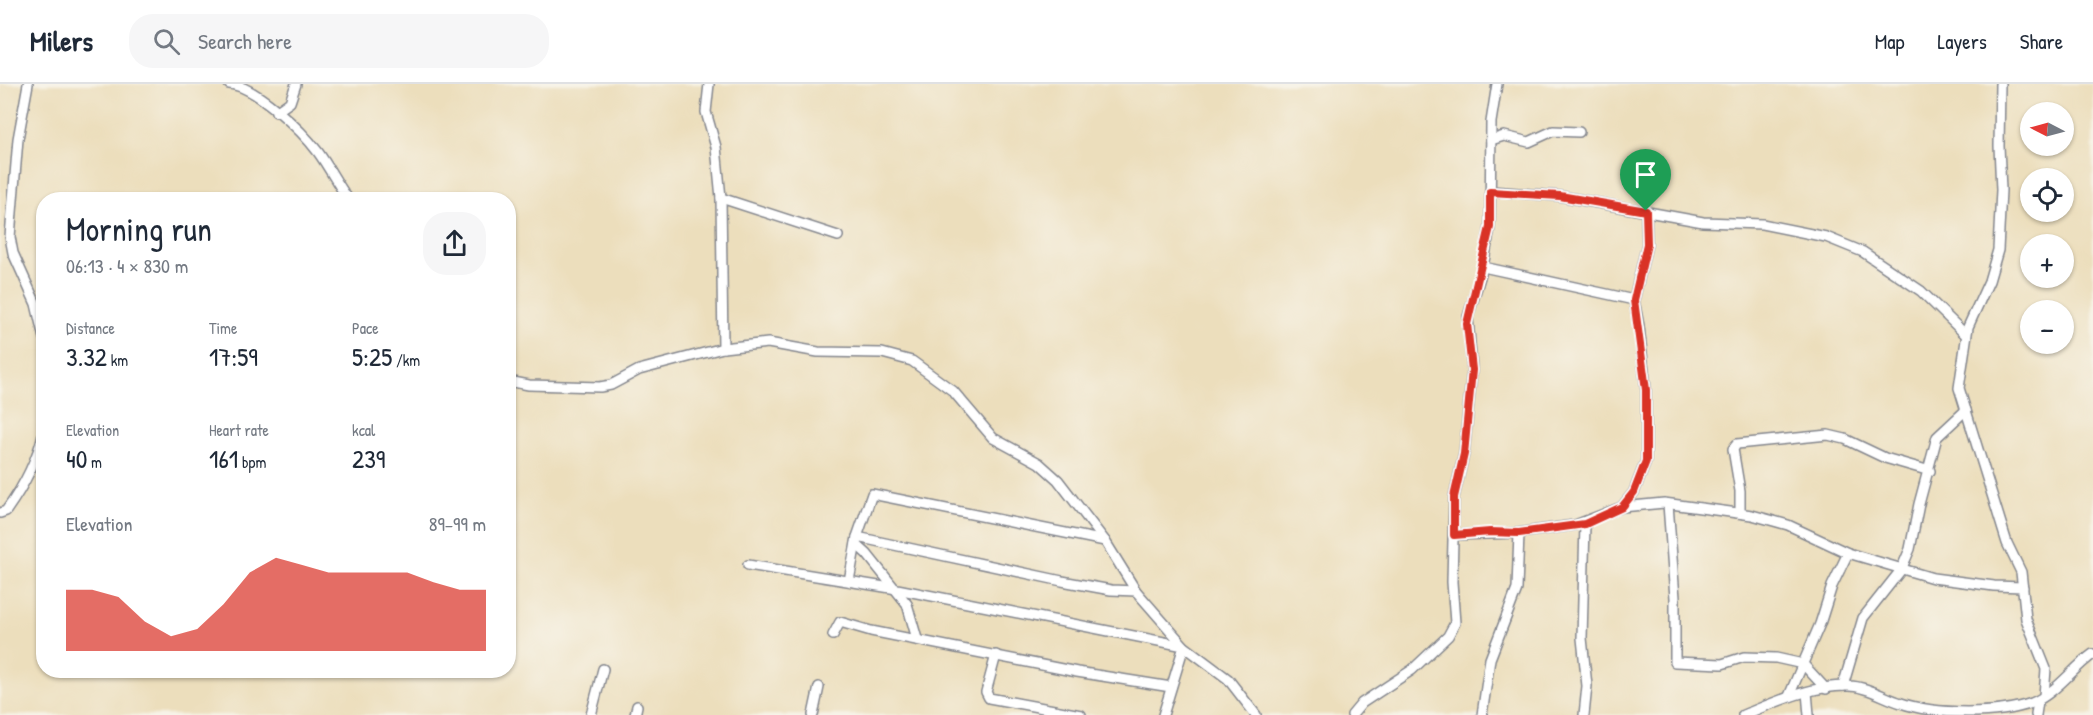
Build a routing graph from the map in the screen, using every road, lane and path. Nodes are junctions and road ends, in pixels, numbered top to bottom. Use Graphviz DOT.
graph roads {
  1 [pos="28,84"];
  2 [pos="229,84"];
  3 [pos="235,84"];
  4 [pos="296,84"];
  5 [pos="709,84"];
  6 [pos="1497,84"];
  7 [pos="2000,84"];
  8 [pos="276,112"];
  9 [pos="1579,132"];
  10 [pos="1491,140"];
  11 [pos="344,192"];
  12 [pos="1490,192"];
  13 [pos="722,198"];
  14 [pos="1646,211"];
  15 [pos="838,236"];
  16 [pos="1483,267"];
  17 [pos="1634,300"];
  18 [pos="36,304"];
  19 [pos="1966,335"];
  20 [pos="723,348"];
  21 [pos="516,383"];
  22 [pos="1966,410"];
  23 [pos="36,458"];
  24 [pos="1930,471"];
  25 [pos="1668,504"];
  26 [pos="1622,507"];
  27 [pos="0,513"];
  28 [pos="1740,513"];
  29 [pos="1585,524"];
  30 [pos="1519,533"];
  31 [pos="1454,535"];
  32 [pos="856,541"];
  33 [pos="877,541"];
  34 [pos="1105,541"];
  35 [pos="1848,553"];
  36 [pos="748,565"];
  37 [pos="876,565"];
  38 [pos="1901,570"];
  39 [pos="849,581"];
  40 [pos="2023,586"];
  41 [pos="897,589"];
  42 [pos="1136,591"];
  43 [pos="833,635"];
  44 [pos="917,639"];
  45 [pos="1184,646"];
  46 [pos="2093,654"];
  47 [pos="996,655"];
  48 [pos="1803,664"];
  49 [pos="603,669"];
  50 [pos="1843,686"];
  51 [pos="819,687"];
  52 [pos="1171,687"];
  53 [pos="1826,689"];
  54 [pos="1807,692"];
  55 [pos="1789,696"];
  56 [pos="2041,698"];
  57 [pos="591,715"];
  58 [pos="813,715"];
  59 [pos="1082,715"];
  60 [pos="1163,715"];
  61 [pos="1256,715"];
  62 [pos="1352,715"];
  63 [pos="1482,715"];
  64 [pos="1584,715"];
  65 [pos="1743,715"];
  66 [pos="1809,715"];
  67 [pos="2036,715"];
  1 -- 18 [label="street"];
  2 -- 3 [label="street"];
  3 -- 8 [label="street"];
  4 -- 8 [label="street"];
  5 -- 13 [label="street"];
  6 -- 10 [label="street"];
  7 -- 19 [label="street"];
  8 -- 11 [label="street"];
  9 -- 10 [label="street"];
  10 -- 12 [label="street"];
  12 -- 14 [label="street"];
  12 -- 16 [label="street"];
  13 -- 15 [label="street"];
  13 -- 20 [label="street"];
  14 -- 17 [label="street"];
  14 -- 19 [label="street"];
  16 -- 17 [label="street"];
  16 -- 31 [label="street"];
  17 -- 26 [label="street"];
  19 -- 22 [label="street"];
  20 -- 21 [label="street"];
  20 -- 34 [label="street"];
  22 -- 24 [label="street"];
  22 -- 40 [label="street"];
  23 -- 27 [label="street"];
  24 -- 28 [label="street"];
  24 -- 38 [label="street"];
  25 -- 26 [label="street"];
  25 -- 28 [label="street"];
  25 -- 48 [label="street"];
  26 -- 29 [label="street"];
  28 -- 35 [label="street"];
  29 -- 30 [label="street"];
  29 -- 64 [label="street"];
  30 -- 31 [label="street"];
  30 -- 63 [label="street"];
  31 -- 62 [label="street"];
  32 -- 33 [label="street"];
  32 -- 34 [label="street"];
  32 -- 37 [label="street"];
  32 -- 39 [label="street"];
  33 -- 37 [label="street"];
  33 -- 42 [label="street"];
  34 -- 42 [label="street"];
  35 -- 38 [label="street"];
  35 -- 48 [label="street"];
  36 -- 39 [label="street"];
  37 -- 41 [label="street"];
  38 -- 40 [label="street"];
  38 -- 50 [label="street"];
  39 -- 41 [label="street"];
  40 -- 56 [label="street"];
  41 -- 44 [label="street"];
  41 -- 45 [label="street"];
  42 -- 45 [label="street"];
  43 -- 44 [label="street"];
  44 -- 47 [label="street"];
  45 -- 52 [label="street"];
  45 -- 61 [label="street"];
  46 -- 56 [label="street"];
  47 -- 52 [label="street"];
  47 -- 59 [label="street"];
  48 -- 53 [label="street"];
  48 -- 55 [label="street"];
  49 -- 57 [label="street"];
  50 -- 53 [label="street"];
  50 -- 56 [label="street"];
  51 -- 58 [label="street"];
  52 -- 60 [label="street"];
  53 -- 54 [label="street"];
  54 -- 55 [label="street"];
  54 -- 66 [label="street"];
  55 -- 65 [label="street"];
  56 -- 67 [label="street"];
}
